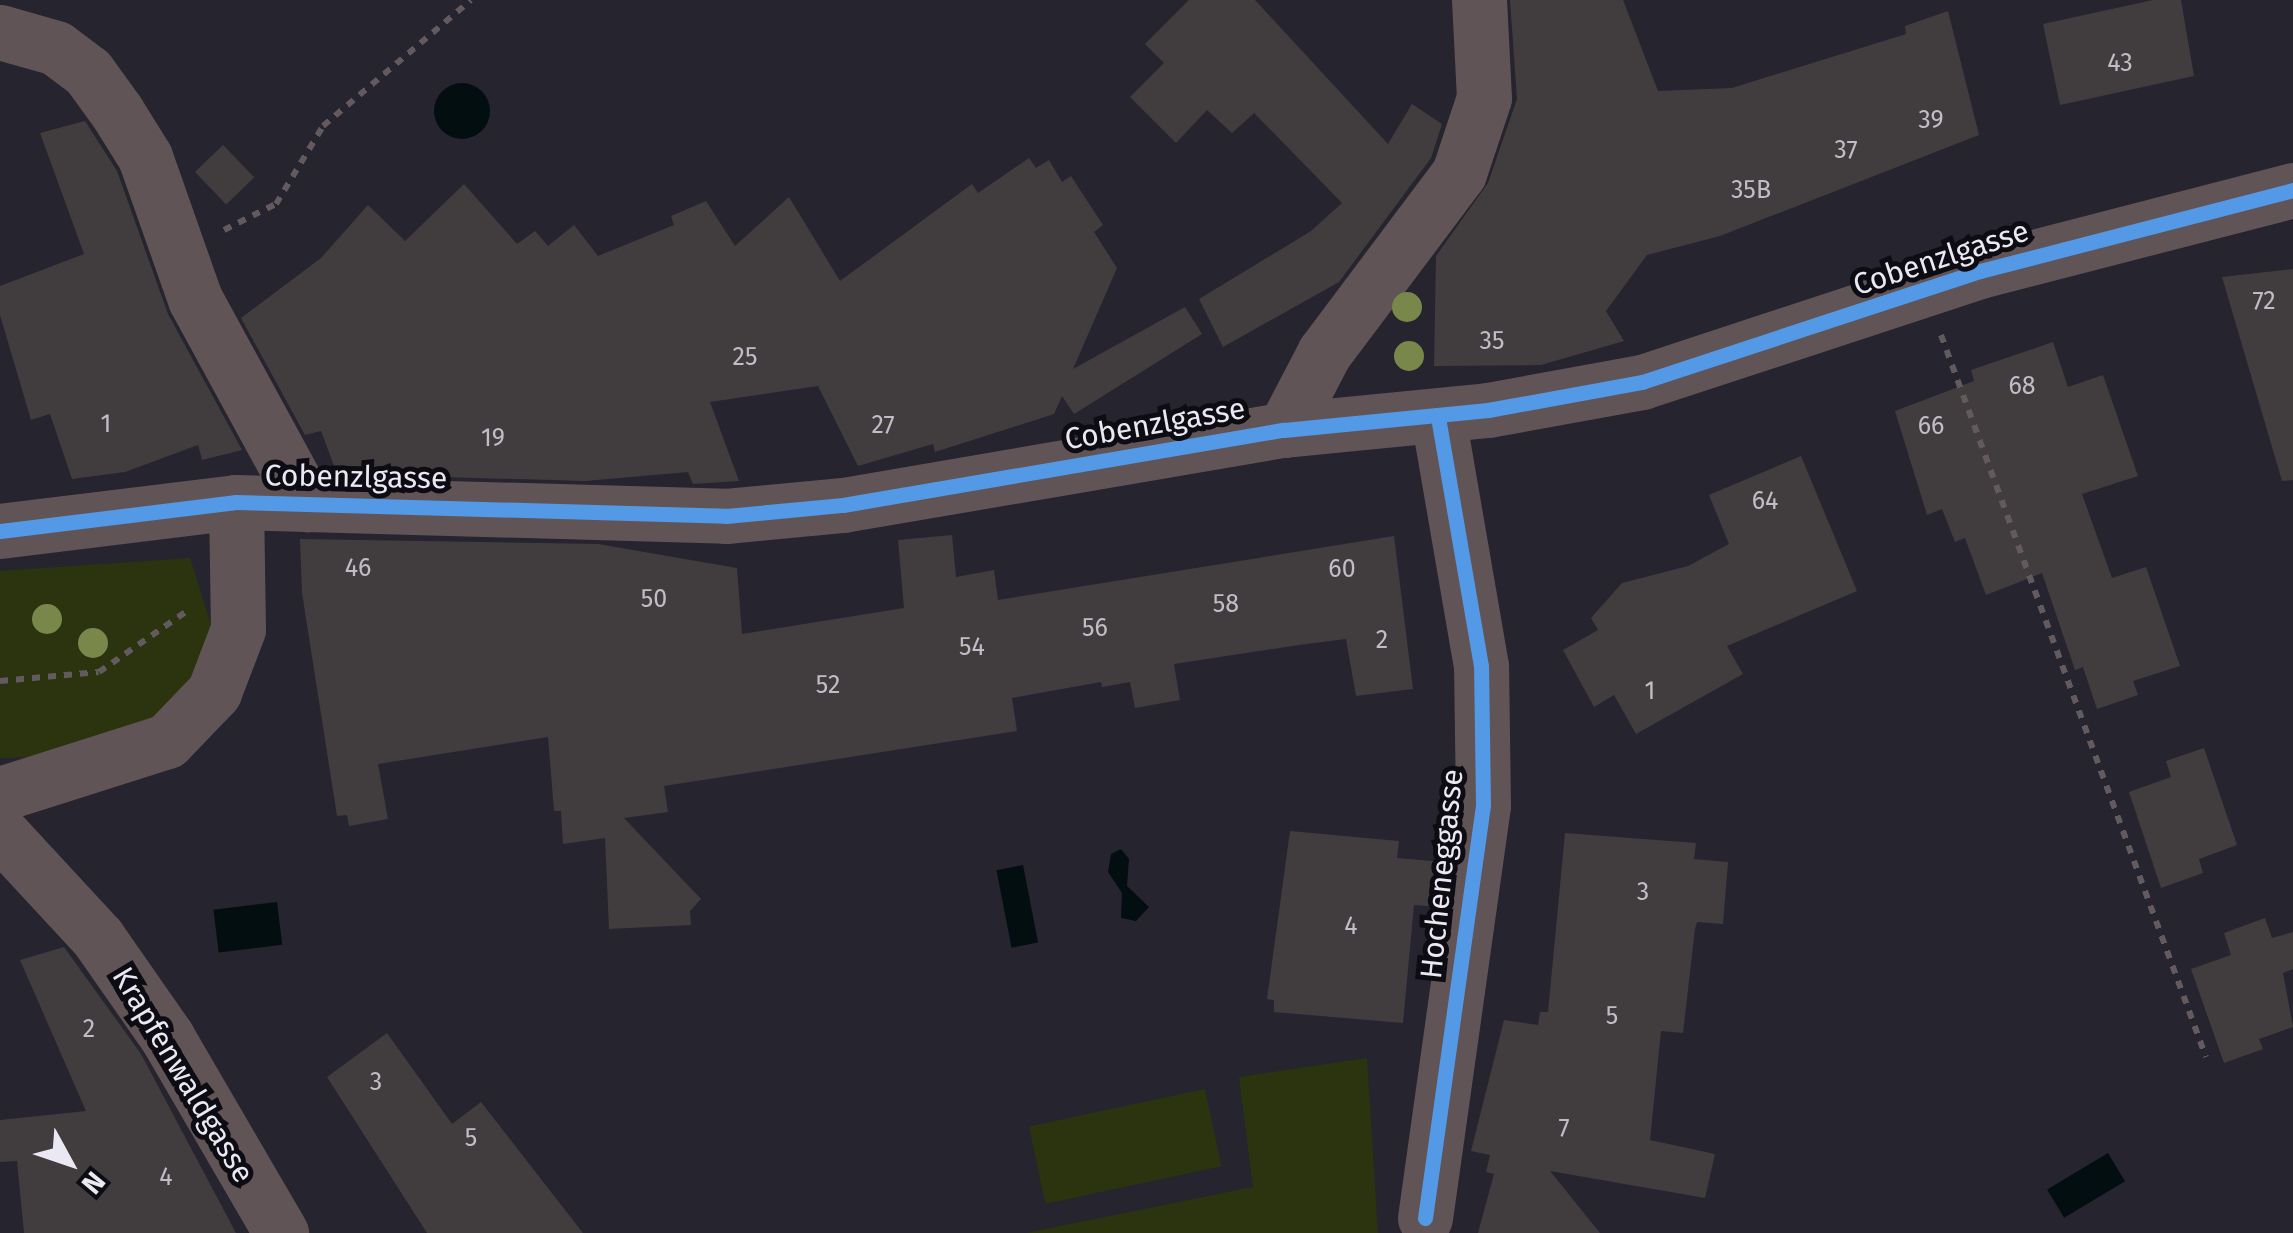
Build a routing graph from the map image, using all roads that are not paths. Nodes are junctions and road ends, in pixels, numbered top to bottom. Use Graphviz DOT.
graph roads {
  1 [pos="1479,0"];
  2 [pos="0,32"];
  3 [pos="2293,190"];
  4 [pos="1438,417"];
  5 [pos="1284,430"];
  6 [pos="236,502"];
  7 [pos="307,504"];
  8 [pos="0,531"];
  9 [pos="0,794"];
  10 [pos="0,832"];
  11 [pos="1425,1218"];
  12 [pos="281,1233"];
  1 -- 5 [label="street"];
  2 -- 7 [label="street"];
  3 -- 4 [label="street, Cobenzlgasse"];
  4 -- 5 [label="street, Cobenzlgasse"];
  4 -- 11 [label="street, Hocheneggasse"];
  5 -- 7 [label="street, Cobenzlgasse"];
  6 -- 7 [label="street, Cobenzlgasse"];
  6 -- 8 [label="street, Cobenzlgasse"];
  6 -- 9 [label="street"];
  10 -- 12 [label="street, Krapfenwaldgasse"];
}
